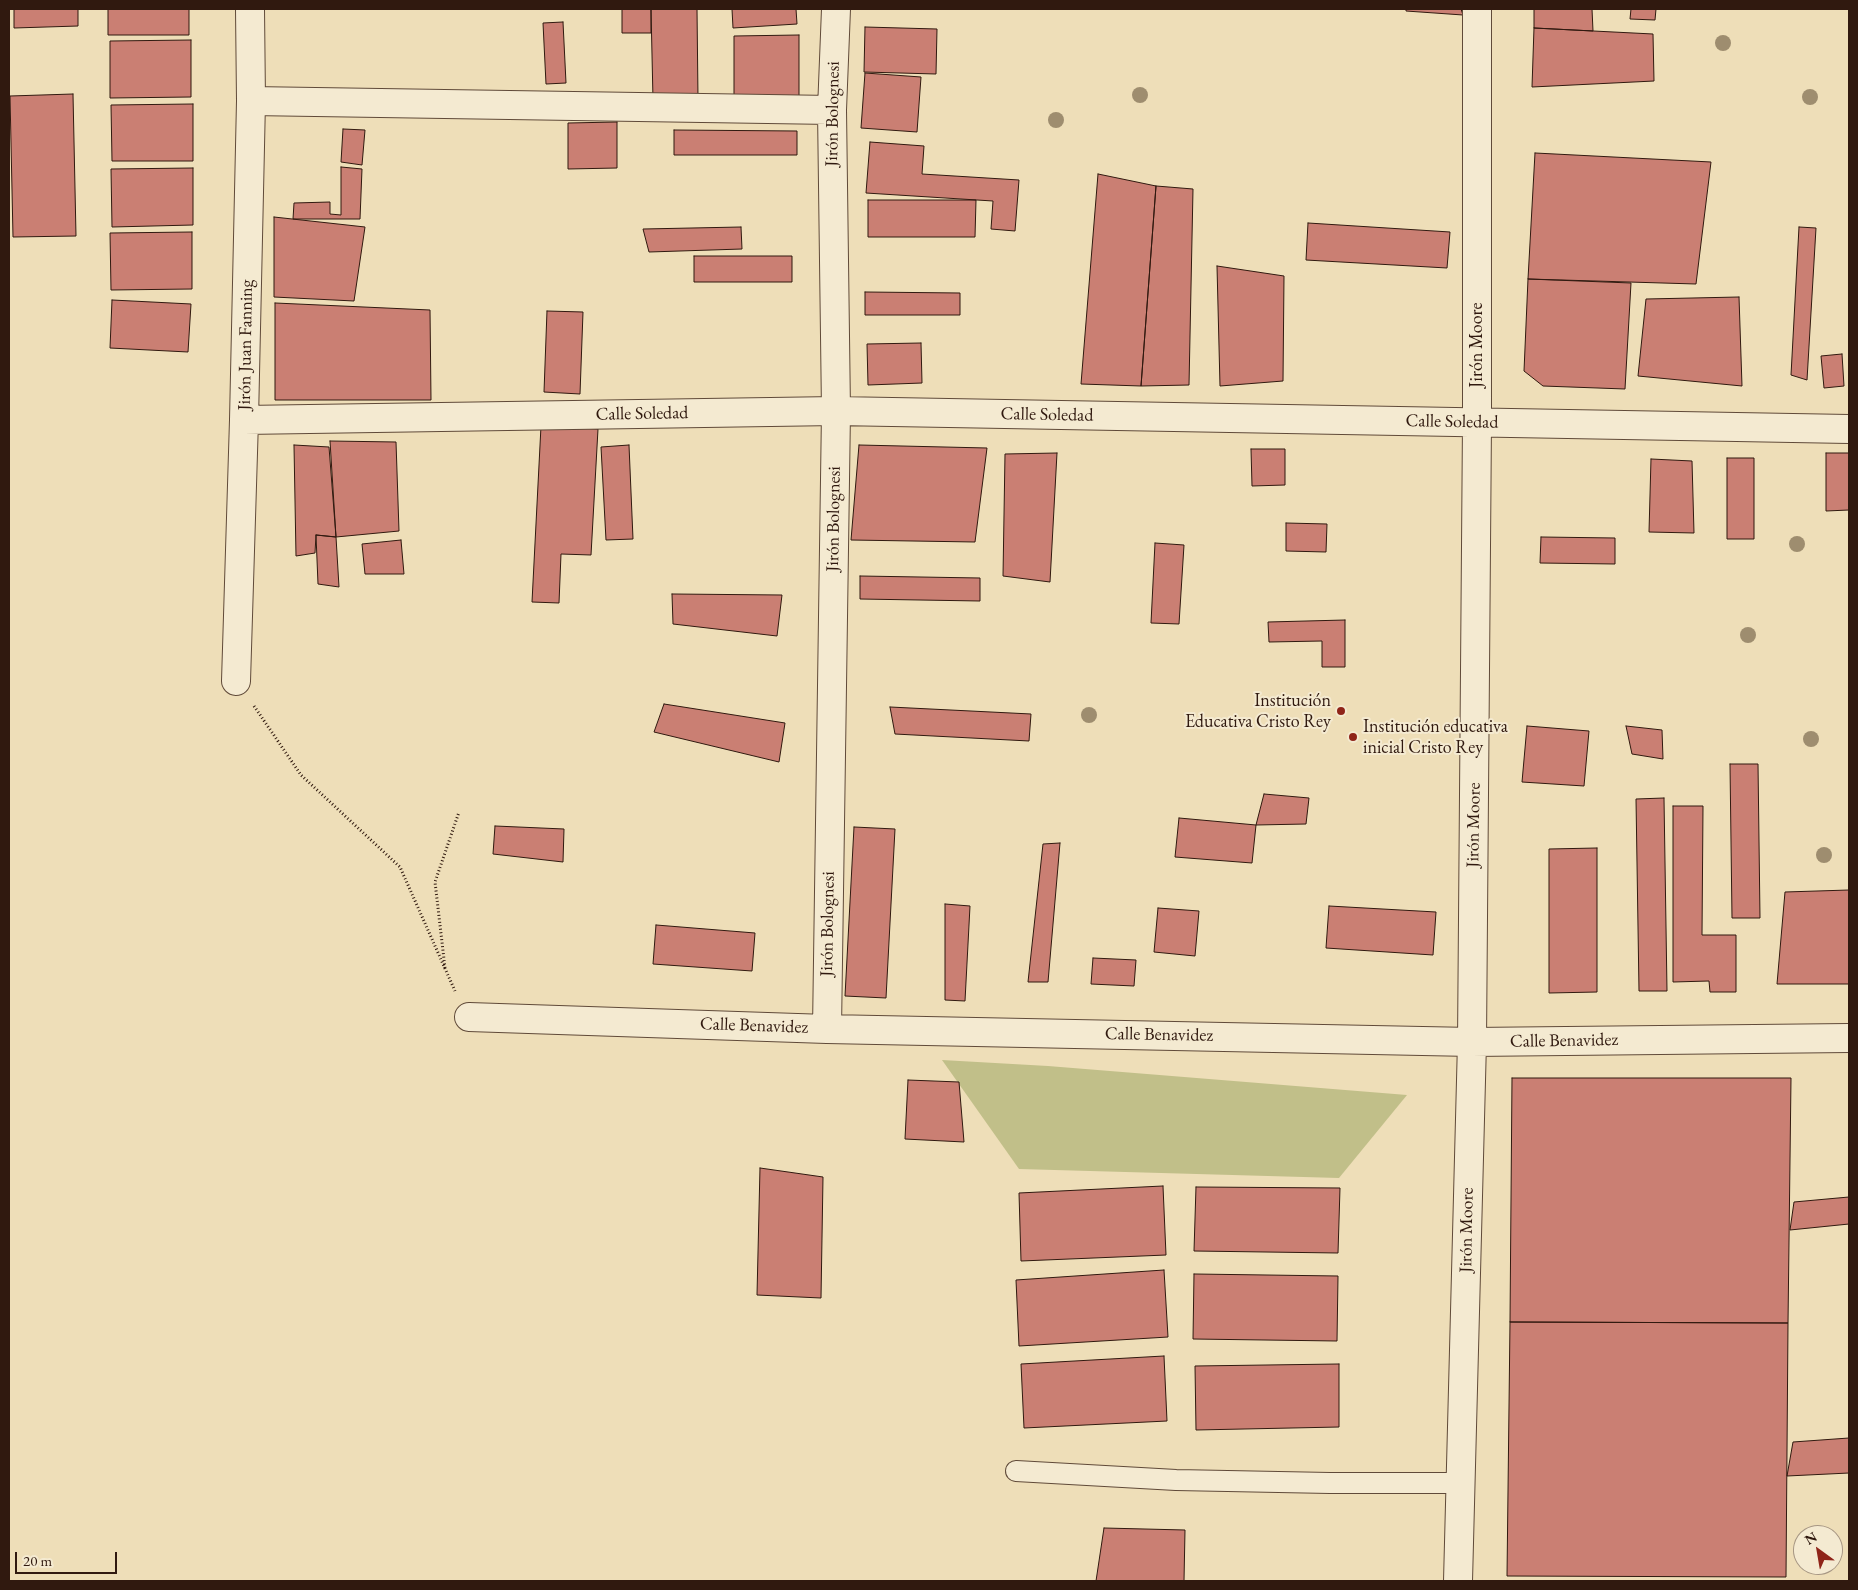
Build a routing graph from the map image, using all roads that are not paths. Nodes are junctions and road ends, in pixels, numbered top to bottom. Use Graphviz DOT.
graph roads {
  1 [pos="250,9"];
  2 [pos="836,9"];
  3 [pos="1477,9"];
  4 [pos="251,101"];
  5 [pos="832,110"];
  6 [pos="836,411"];
  7 [pos="244,420"];
  8 [pos="1477,422"];
  9 [pos="1849,429"];
  10 [pos="236,681"];
  11 [pos="469,1017"];
  12 [pos="827,1029"];
  13 [pos="1849,1038"];
  14 [pos="1472,1042"];
  15 [pos="1016,1471"];
  16 [pos="1460,1483"];
  17 [pos="1458,1581"];
  1 -- 4 [label="street, Jirón Juan Fanning"];
  2 -- 5 [label="street, Jirón Bolognesi"];
  3 -- 8 [label="street, Jirón Moore"];
  4 -- 5 [label="street"];
  4 -- 7 [label="street, Jirón Juan Fanning"];
  5 -- 6 [label="street, Jirón Bolognesi"];
  6 -- 7 [label="street, Calle Soledad"];
  6 -- 8 [label="street, Calle Soledad"];
  6 -- 12 [label="street, Jirón Bolognesi"];
  7 -- 10 [label="street, Jirón Juan Fanning"];
  8 -- 9 [label="street, Calle Soledad"];
  8 -- 14 [label="street, Jirón Moore"];
  11 -- 12 [label="street, Calle Benavidez"];
  12 -- 14 [label="street, Calle Benavidez"];
  13 -- 14 [label="street, Calle Benavidez"];
  14 -- 16 [label="street, Jirón Moore"];
  15 -- 16 [label="lane"];
  16 -- 17 [label="street, Jirón Moore"];
}
